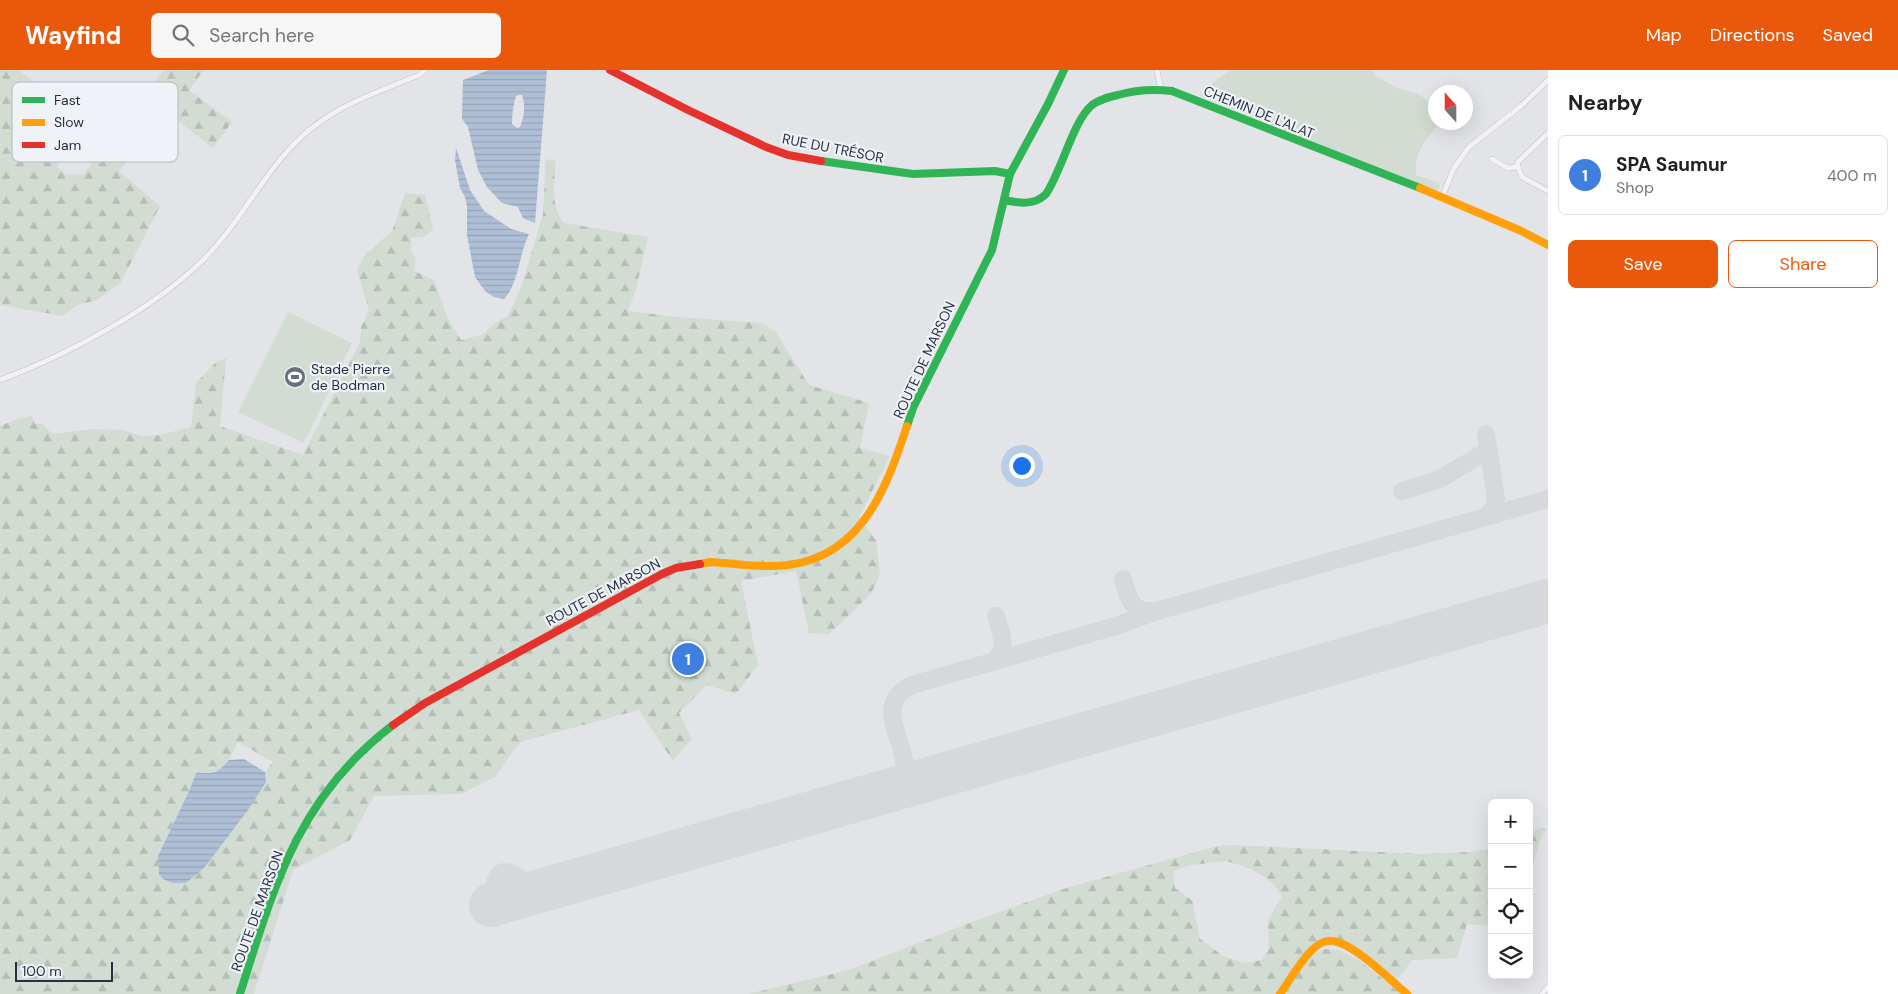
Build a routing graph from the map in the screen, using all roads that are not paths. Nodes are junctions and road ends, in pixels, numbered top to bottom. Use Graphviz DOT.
graph roads {
  1 [pos="425,70"];
  2 [pos="610,70"];
  3 [pos="1064,70"];
  4 [pos="1156,70"];
  5 [pos="1548,80"];
  6 [pos="1161,90"];
  7 [pos="1548,133"];
  8 [pos="1492,160"];
  9 [pos="1518,168"];
  10 [pos="1010,174"];
  11 [pos="1548,191"];
  12 [pos="1442,197"];
  13 [pos="1004,200"];
  14 [pos="1548,245"];
  15 [pos="0,380"];
  16 [pos="1548,987"];
  17 [pos="240,994"];
  18 [pos="1280,994"];
  19 [pos="1408,994"];
  20 [pos="1542,994"];
  1 -- 15 [label="street"];
  2 -- 10 [label="street, RUE DU TRÉSOR"];
  3 -- 10 [label="street, ROUTE DE MARSON"];
  4 -- 6 [label="street"];
  5 -- 12 [label="street"];
  6 -- 12 [label="street, CHEMIN DE L'ALAT"];
  6 -- 13 [label="street, CHEMIN DE L'ALAT"];
  7 -- 9 [label="street"];
  8 -- 9 [label="street"];
  9 -- 11 [label="street"];
  10 -- 13 [label="street, ROUTE DE MARSON"];
  12 -- 14 [label="street, CHEMIN DE L'ALAT"];
  13 -- 17 [label="street, ROUTE DE MARSON"];
  16 -- 20 [label="street"];
  18 -- 19 [label="street"];
}
